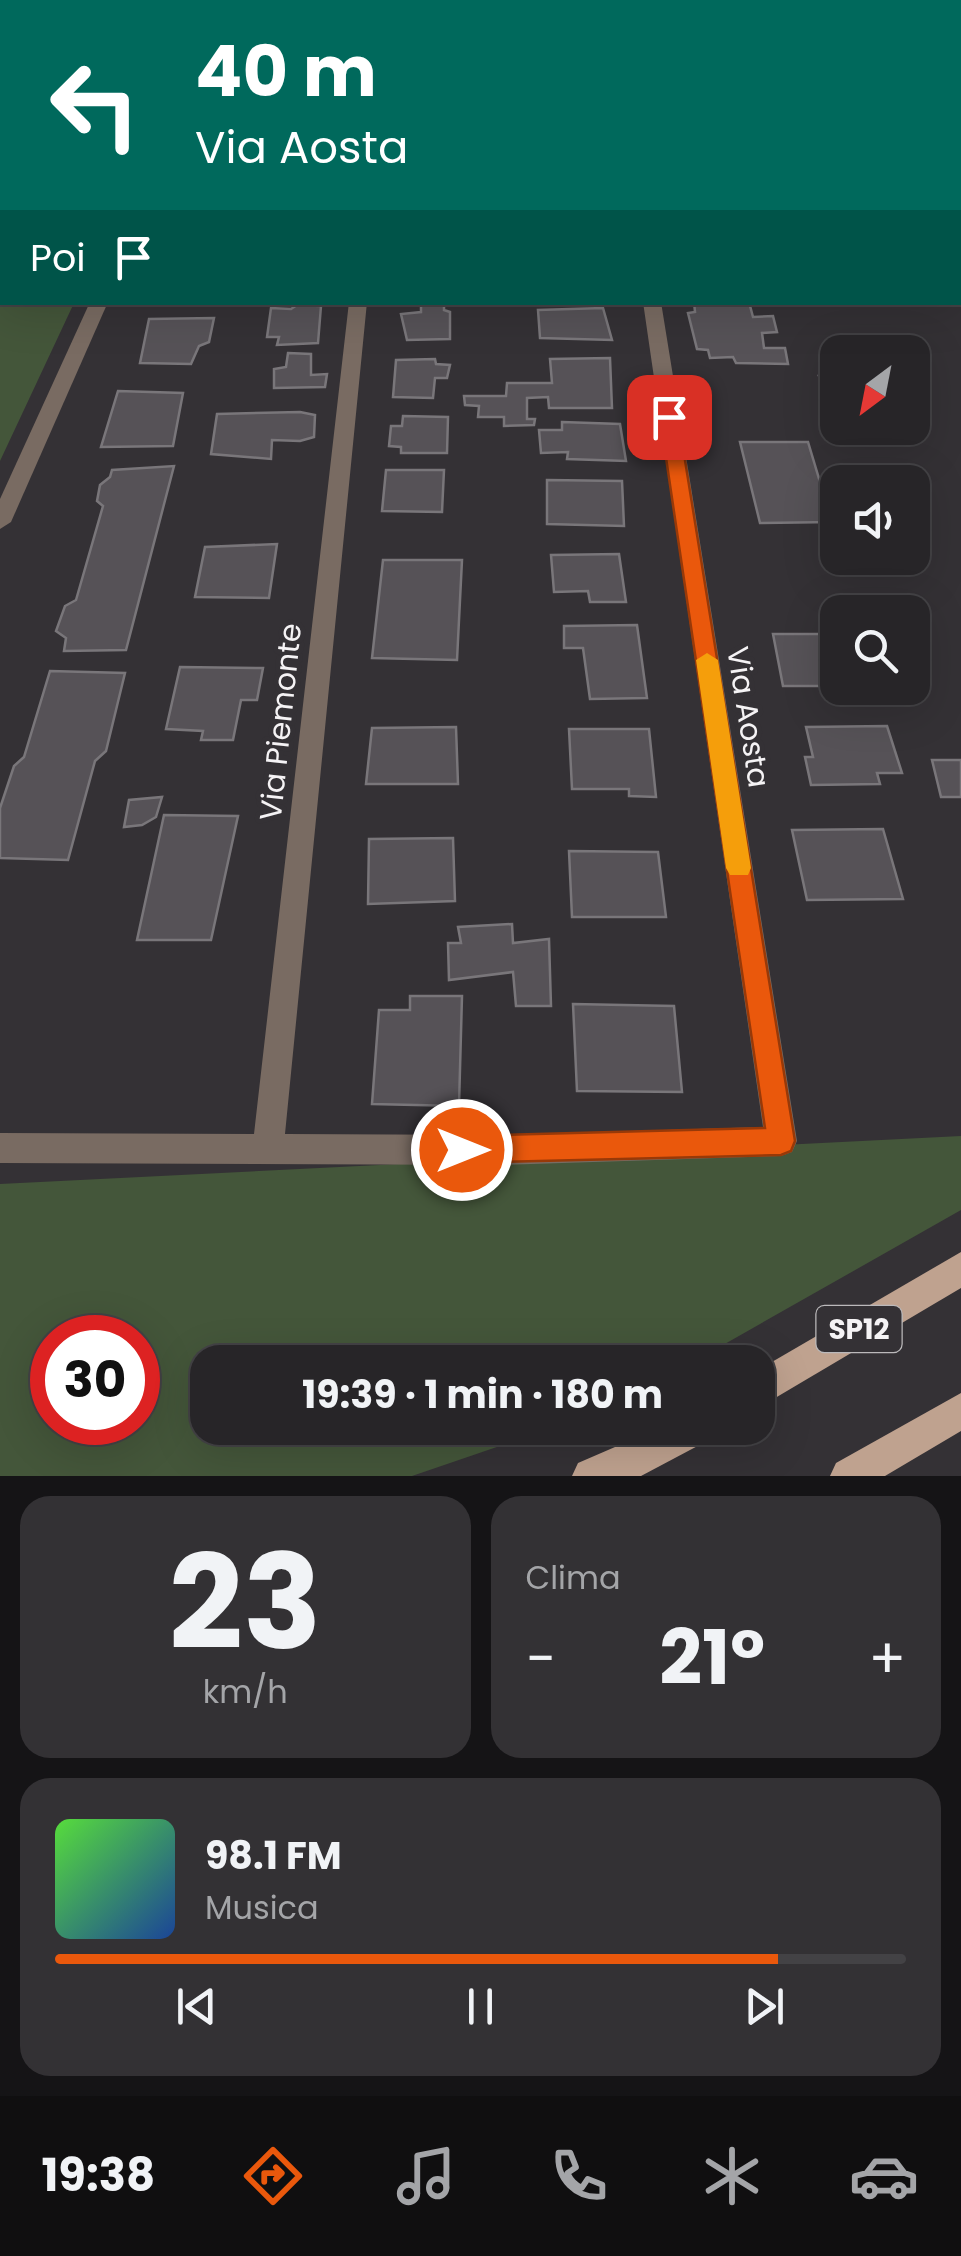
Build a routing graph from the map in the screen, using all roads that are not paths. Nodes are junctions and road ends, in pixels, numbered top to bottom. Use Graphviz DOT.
graph roads {
  1 [pos="97,305"];
  2 [pos="358,305"];
  3 [pos="652,305"];
  4 [pos="0,522"];
  5 [pos="0,1148"];
  6 [pos="268,1148"];
  7 [pos="961,1269"];
  8 [pos="775,1380"];
  9 [pos="961,1411"];
  10 [pos="665,1445"];
  11 [pos="591,1476"];
  12 [pos="849,1476"];
  1 -- 4 [label="street"];
  2 -- 6 [label="street, Via Piemonte"];
  3 -- 6 [label="street, Via Aosta"];
  5 -- 6 [label="street"];
  7 -- 8 [label="main road, SP12"];
  9 -- 12 [label="main road"];
  10 -- 11 [label="main road"];
}
